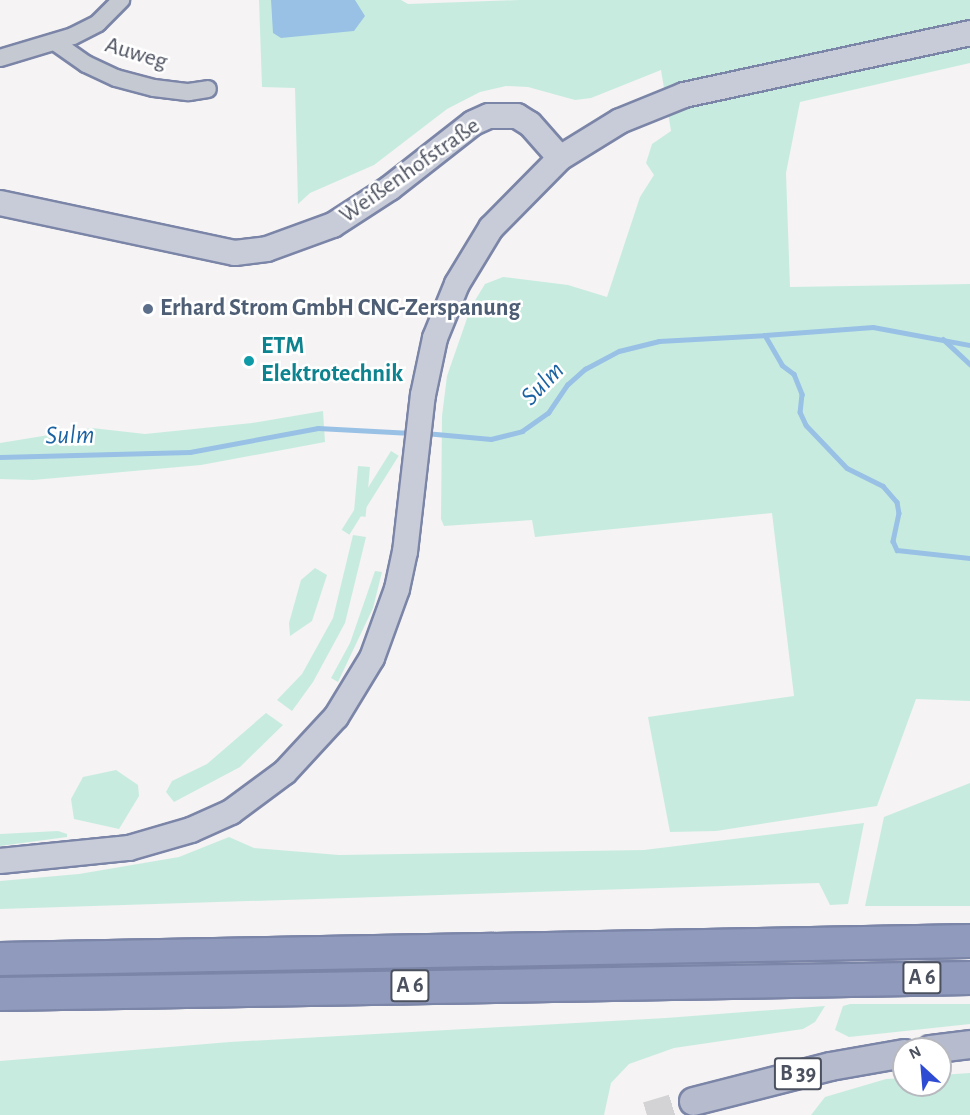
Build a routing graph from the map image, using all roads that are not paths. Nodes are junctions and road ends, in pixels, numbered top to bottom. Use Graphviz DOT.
graph roads {
  1 [pos="121,0"];
  2 [pos="970,33"];
  3 [pos="56,43"];
  4 [pos="0,58"];
  5 [pos="208,89"];
  6 [pos="560,158"];
  7 [pos="0,203"];
  8 [pos="0,861"];
  9 [pos="970,941"];
  10 [pos="0,958"];
  11 [pos="970,978"];
  12 [pos="0,994"];
  13 [pos="970,1044"];
  14 [pos="952,1046"];
  15 [pos="892,1055"];
  16 [pos="693,1101"];
  1 -- 3 [label="street, Auweg"];
  2 -- 6 [label="street"];
  3 -- 4 [label="street, Auweg"];
  3 -- 5 [label="street, Auweg"];
  6 -- 7 [label="street, Weißenhofstraße"];
  6 -- 8 [label="street"];
  9 -- 10 [label="highway, A 6"];
  11 -- 12 [label="highway, A 6"];
  13 -- 14 [label="main road"];
  15 -- 16 [label="main road, B 39"];
}
